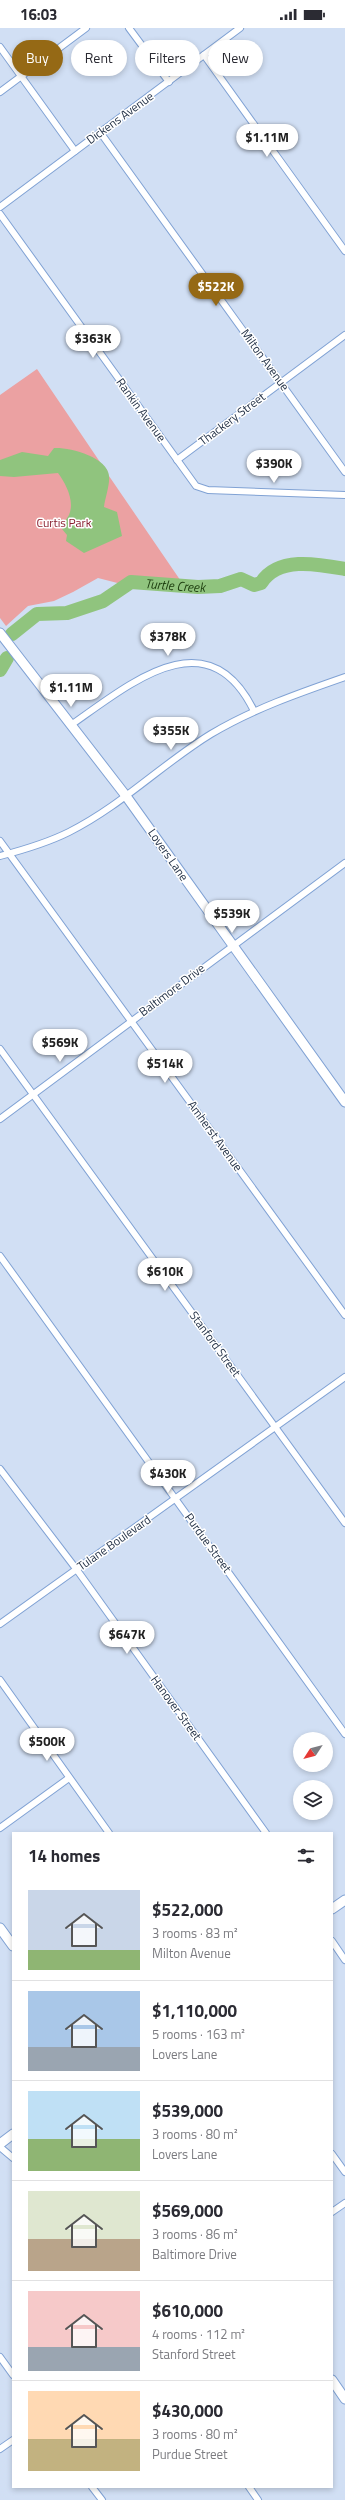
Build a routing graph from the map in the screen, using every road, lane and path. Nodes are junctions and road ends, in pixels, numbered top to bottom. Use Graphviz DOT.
graph roads {
  1 [pos="86,28"];
  2 [pos="129,28"];
  3 [pos="240,28"];
  4 [pos="63,45"];
  5 [pos="0,47"];
  6 [pos="204,55"];
  7 [pos="12,64"];
  8 [pos="21,76"];
  9 [pos="168,82"];
  10 [pos="0,92"];
  11 [pos="100,132"];
  12 [pos="75,151"];
  13 [pos="0,207"];
  14 [pos="0,214"];
  15 [pos="345,251"];
  16 [pos="345,335"];
  17 [pos="281,383"];
  18 [pos="177,460"];
  19 [pos="345,472"];
  20 [pos="345,496"];
  21 [pos="0,633"];
  22 [pos="345,677"];
  23 [pos="254,711"];
  24 [pos="71,725"];
  25 [pos="126,796"];
  26 [pos="0,841"];
  27 [pos="9,854"];
  28 [pos="0,856"];
  29 [pos="345,863"];
  30 [pos="232,945"];
  31 [pos="131,1021"];
  32 [pos="0,1049"];
  33 [pos="342,1090"];
  34 [pos="33,1094"];
  35 [pos="345,1102"];
  36 [pos="0,1119"];
  37 [pos="0,1256"];
  38 [pos="345,1315"];
  39 [pos="345,1377"];
  40 [pos="275,1427"];
  41 [pos="0,1469"];
  42 [pos="176,1499"];
  43 [pos="345,1523"];
  44 [pos="77,1570"];
  45 [pos="0,1624"];
  46 [pos="0,1680"];
  47 [pos="345,1734"];
  48 [pos="69,1778"];
  49 [pos="0,1828"];
  50 [pos="108,1832"];
  51 [pos="265,1832"];
  52 [pos="345,1900"];
  53 [pos="333,1908"];
  54 [pos="0,1928"];
  55 [pos="333,1942"];
  56 [pos="12,1945"];
  57 [pos="345,1960"];
  58 [pos="12,2135"];
  59 [pos="0,2144"];
  60 [pos="0,2147"];
  61 [pos="333,2155"];
  62 [pos="12,2157"];
  63 [pos="345,2172"];
  64 [pos="345,2203"];
  65 [pos="333,2211"];
  66 [pos="0,2357"];
  67 [pos="12,2374"];
  68 [pos="333,2381"];
  69 [pos="345,2398"];
  70 [pos="12,2441"];
  71 [pos="0,2449"];
  72 [pos="93,2488"];
  73 [pos="250,2488"];
  74 [pos="102,2500"];
  75 [pos="258,2500"];
  1 -- 4 [label="street"];
  2 -- 9 [label="street"];
  3 -- 6 [label="street, Dickens Avenue"];
  5 -- 7 [label="street"];
  6 -- 9 [label="street, Dickens Avenue"];
  6 -- 15 [label="street"];
  8 -- 10 [label="street"];
  8 -- 12 [label="street"];
  9 -- 11 [label="street, Dickens Avenue"];
  11 -- 12 [label="street, Dickens Avenue"];
  11 -- 17 [label="street, Milton Avenue"];
  12 -- 13 [label="street, Dickens Avenue"];
  14 -- 18 [label="street, Rankin Avenue"];
  16 -- 17 [label="street, Thackery Street"];
  17 -- 18 [label="street, Thackery Street"];
  17 -- 19 [label="street, Milton Avenue"];
  18 -- 20 [label="street, Rankin Avenue"];
  21 -- 24 [label="main road, Lovers Lane"];
  22 -- 23 [label="street"];
  23 -- 24 [label="street"];
  23 -- 25 [label="street"];
  24 -- 25 [label="main road, Lovers Lane"];
  25 -- 27 [label="street"];
  25 -- 30 [label="main road, Lovers Lane"];
  26 -- 27 [label="street, Amherst Avenue"];
  27 -- 28 [label="street"];
  27 -- 31 [label="street, Amherst Avenue"];
  29 -- 30 [label="street, Baltimore Drive"];
  30 -- 31 [label="street, Baltimore Drive"];
  30 -- 33 [label="main road, Lovers Lane"];
  31 -- 34 [label="street, Baltimore Drive"];
  31 -- 38 [label="street, Amherst Avenue"];
  32 -- 34 [label="street, Stanford Street"];
  33 -- 35 [label="main road, Lovers Lane"];
  34 -- 36 [label="street, Baltimore Drive"];
  34 -- 40 [label="street, Stanford Street"];
  37 -- 42 [label="street, Purdue Street"];
  39 -- 40 [label="street, Tulane Boulevard"];
  40 -- 42 [label="street, Tulane Boulevard"];
  40 -- 43 [label="street, Stanford Street"];
  41 -- 44 [label="street, Hanover Street"];
  42 -- 44 [label="street, Tulane Boulevard"];
  42 -- 47 [label="street, Purdue Street"];
  44 -- 45 [label="street, Tulane Boulevard"];
  44 -- 51 [label="street, Hanover Street"];
  46 -- 48 [label="street"];
  48 -- 49 [label="street"];
  48 -- 50 [label="street"];
  52 -- 53 [label="main road"];
  54 -- 56 [label="main road"];
  55 -- 57 [label="street"];
  58 -- 59 [label="main road"];
  60 -- 62 [label="street"];
  61 -- 63 [label="street"];
  64 -- 65 [label="street"];
  66 -- 67 [label="street"];
  68 -- 69 [label="main road"];
  70 -- 71 [label="street"];
  72 -- 74 [label="street"];
  73 -- 75 [label="street"];
}
